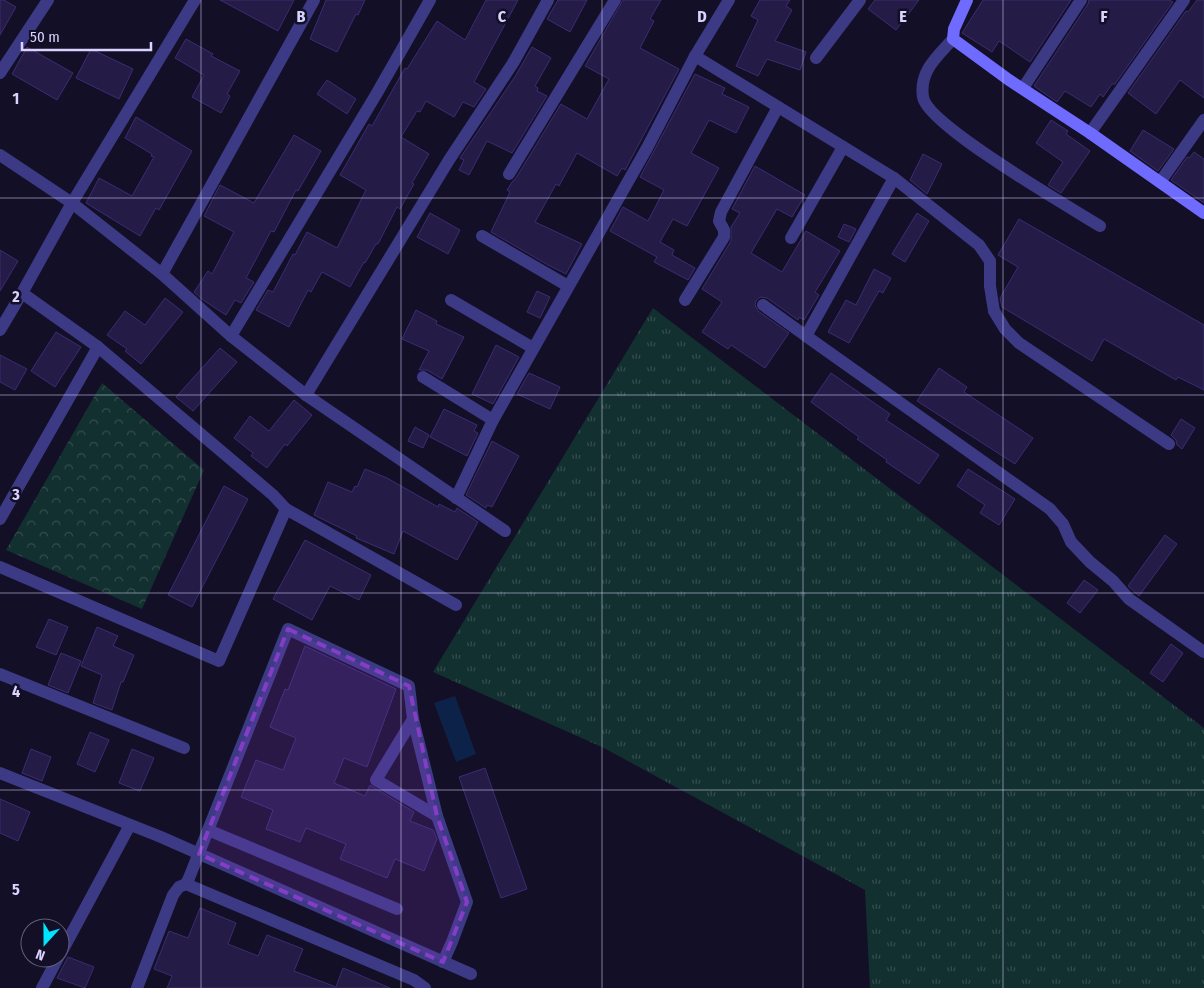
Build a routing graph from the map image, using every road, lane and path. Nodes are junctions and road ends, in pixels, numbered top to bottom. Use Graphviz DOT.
graph roads {
  1 [pos="48,0"];
  2 [pos="195,0"];
  3 [pos="314,0"];
  4 [pos="430,0"];
  5 [pos="548,0"];
  6 [pos="615,0"];
  7 [pos="730,0"];
  8 [pos="860,0"];
  9 [pos="967,0"];
  10 [pos="1081,0"];
  11 [pos="1184,0"];
  12 [pos="953,39"];
  13 [pos="695,56"];
  14 [pos="816,58"];
  15 [pos="0,73"];
  16 [pos="1023,88"];
  17 [pos="778,107"];
  18 [pos="1204,120"];
  19 [pos="1090,133"];
  20 [pos="843,147"];
  21 [pos="0,155"];
  22 [pos="508,174"];
  23 [pos="894,178"];
  24 [pos="1160,182"];
  25 [pos="72,203"];
  26 [pos="1204,213"];
  27 [pos="1100,226"];
  28 [pos="482,236"];
  29 [pos="791,238"];
  30 [pos="162,274"];
  31 [pos="568,286"];
  32 [pos="22,293"];
  33 [pos="452,300"];
  34 [pos="685,300"];
  35 [pos="763,305"];
  36 [pos="0,330"];
  37 [pos="231,336"];
  38 [pos="806,336"];
  39 [pos="98,347"];
  40 [pos="533,348"];
  41 [pos="422,377"];
  42 [pos="306,395"];
  43 [pos="492,420"];
  44 [pos="1169,444"];
  45 [pos="456,498"];
  46 [pos="286,509"];
  47 [pos="0,519"];
  48 [pos="505,532"];
  49 [pos="0,567"];
  50 [pos="456,605"];
  51 [pos="1204,652"];
  52 [pos="0,674"];
  53 [pos="413,719"];
  54 [pos="184,748"];
  55 [pos="0,775"];
  56 [pos="437,816"];
  57 [pos="130,825"];
  58 [pos="208,830"];
  59 [pos="199,854"];
  60 [pos="186,884"];
  61 [pos="396,909"];
  62 [pos="70,937"];
  63 [pos="443,962"];
  64 [pos="53,968"];
  65 [pos="471,974"];
  66 [pos="42,988"];
  67 [pos="137,988"];
  68 [pos="425,988"];
  1 -- 15 [label="street"];
  2 -- 25 [label="street"];
  3 -- 30 [label="street"];
  4 -- 37 [label="street"];
  5 -- 42 [label="street"];
  6 -- 22 [label="street"];
  7 -- 13 [label="street"];
  8 -- 14 [label="street"];
  9 -- 12 [label="street"];
  10 -- 16 [label="street"];
  11 -- 19 [label="street"];
  12 -- 16 [label="street"];
  12 -- 27 [label="street"];
  13 -- 17 [label="street"];
  13 -- 31 [label="street"];
  16 -- 19 [label="street"];
  17 -- 20 [label="street"];
  17 -- 34 [label="street"];
  18 -- 24 [label="street"];
  19 -- 24 [label="street"];
  20 -- 23 [label="street"];
  20 -- 29 [label="street"];
  21 -- 25 [label="street"];
  23 -- 38 [label="street"];
  23 -- 44 [label="street"];
  24 -- 26 [label="street"];
  25 -- 30 [label="street"];
  25 -- 32 [label="street"];
  28 -- 31 [label="street"];
  30 -- 37 [label="street"];
  31 -- 40 [label="street"];
  32 -- 36 [label="street"];
  32 -- 39 [label="street"];
  33 -- 40 [label="street"];
  35 -- 38 [label="street"];
  37 -- 42 [label="street"];
  38 -- 51 [label="street"];
  39 -- 46 [label="street"];
  39 -- 47 [label="street"];
  40 -- 43 [label="street"];
  41 -- 43 [label="street"];
  42 -- 45 [label="street"];
  43 -- 45 [label="street"];
  45 -- 48 [label="street"];
  46 -- 49 [label="street"];
  46 -- 50 [label="street"];
  52 -- 54 [label="street"];
  53 -- 56 [label="street"];
  53 -- 56 [label="street"];
  53 -- 58 [label="street"];
  55 -- 57 [label="street"];
  56 -- 63 [label="street"];
  57 -- 59 [label="street"];
  57 -- 62 [label="street"];
  58 -- 59 [label="street"];
  58 -- 61 [label="street"];
  59 -- 60 [label="street"];
  59 -- 63 [label="street"];
  60 -- 67 [label="street"];
  60 -- 68 [label="street"];
  63 -- 65 [label="street"];
  64 -- 66 [label="street"];
}
